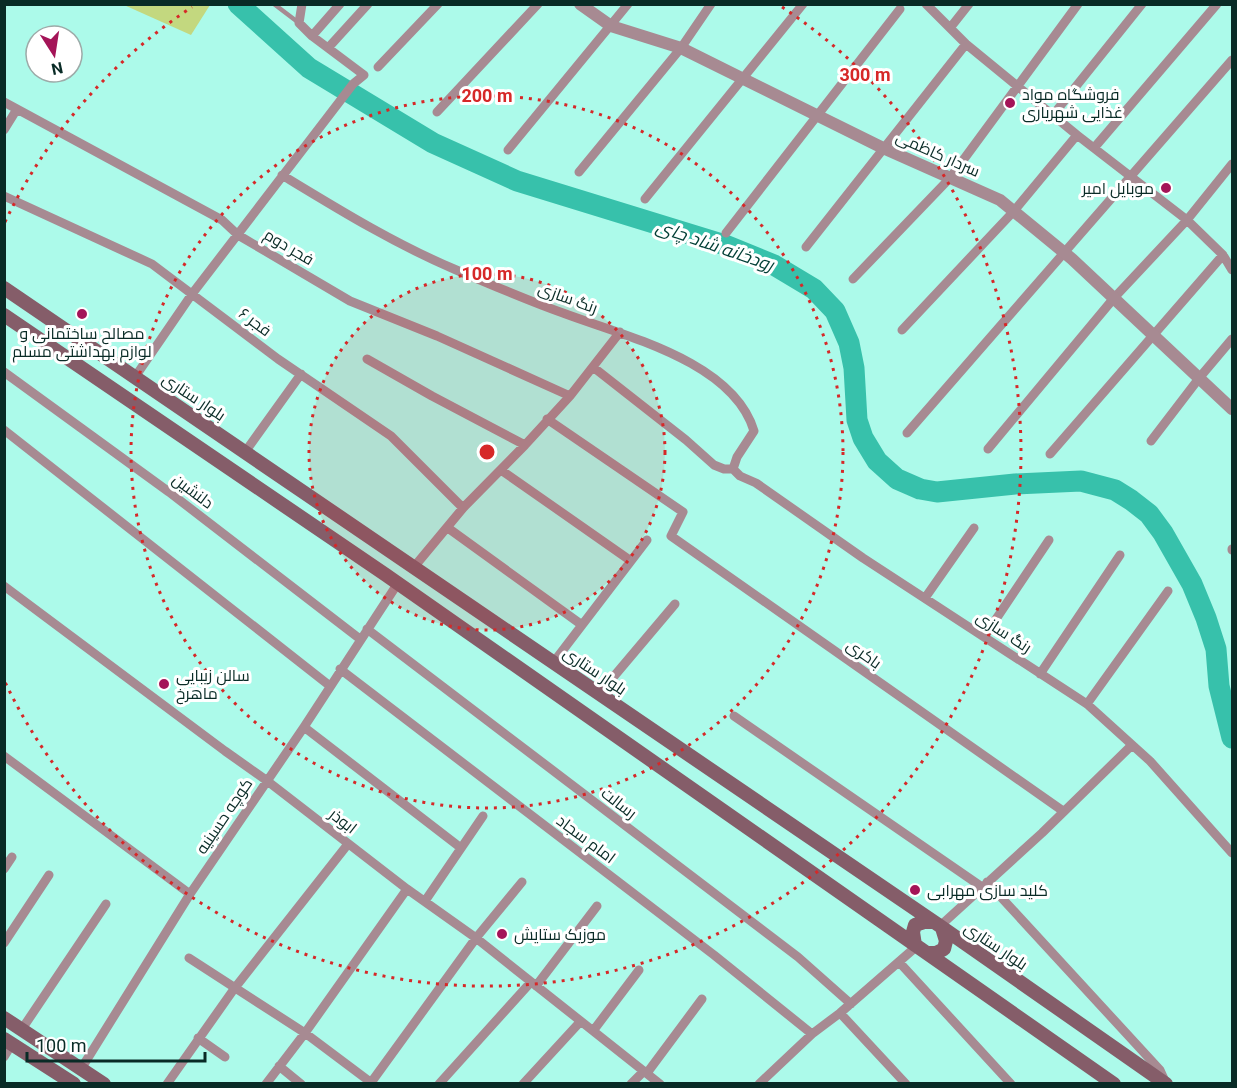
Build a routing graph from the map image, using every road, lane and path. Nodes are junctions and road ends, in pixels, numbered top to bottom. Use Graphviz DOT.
graph roads {
  1 [pos="274,4"];
  2 [pos="302,4"];
  3 [pos="340,4"];
  4 [pos="368,4"];
  5 [pos="438,4"];
  6 [pos="538,4"];
  7 [pos="580,4"];
  8 [pos="628,4"];
  9 [pos="711,4"];
  10 [pos="803,4"];
  11 [pos="926,4"];
  12 [pos="969,4"];
  13 [pos="1078,4"];
  14 [pos="1142,4"];
  15 [pos="1217,4"];
  16 [pos="900,9"];
  17 [pos="299,23"];
  18 [pos="611,26"];
  19 [pos="950,28"];
  20 [pos="312,36"];
  21 [pos="966,44"];
  22 [pos="328,48"];
  23 [pos="681,48"];
  24 [pos="1233,60"];
  25 [pos="378,67"];
  26 [pos="742,79"];
  27 [pos="1018,86"];
  28 [pos="4,102"];
  29 [pos="17,109"];
  30 [pos="437,112"];
  31 [pos="817,115"];
  32 [pos="1053,115"];
  33 [pos="4,130"];
  34 [pos="1077,135"];
  35 [pos="883,148"];
  36 [pos="1094,148"];
  37 [pos="508,150"];
  38 [pos="1233,164"];
  39 [pos="579,172"];
  40 [pos="282,175"];
  41 [pos="1130,176"];
  42 [pos="950,178"];
  43 [pos="4,196"];
  44 [pos="645,199"];
  45 [pos="1014,211"];
  46 [pos="1186,220"];
  47 [pos="726,233"];
  48 [pos="238,235"];
  49 [pos="806,246"];
  50 [pos="1064,252"];
  51 [pos="1223,255"];
  52 [pos="1233,270"];
  53 [pos="853,279"];
  54 [pos="4,288"];
  55 [pos="192,294"];
  56 [pos="1114,298"];
  57 [pos="4,315"];
  58 [pos="902,330"];
  59 [pos="620,332"];
  60 [pos="1154,335"];
  61 [pos="1233,339"];
  62 [pos="367,359"];
  63 [pos="593,367"];
  64 [pos="4,372"];
  65 [pos="301,374"];
  66 [pos="135,377"];
  67 [pos="1200,377"];
  68 [pos="570,396"];
  69 [pos="1233,409"];
  70 [pos="547,419"];
  71 [pos="4,430"];
  72 [pos="907,433"];
  73 [pos="1150,441"];
  74 [pos="525,445"];
  75 [pos="988,449"];
  76 [pos="245,452"];
  77 [pos="1050,454"];
  78 [pos="733,469"];
  79 [pos="501,470"];
  80 [pos="463,508"];
  81 [pos="448,528"];
  82 [pos="974,528"];
  83 [pos="647,540"];
  84 [pos="1049,540"];
  85 [pos="1120,555"];
  86 [pos="399,556"];
  87 [pos="631,561"];
  88 [pos="420,571"];
  89 [pos="392,579"];
  90 [pos="4,586"];
  91 [pos="1168,591"];
  92 [pos="413,594"];
  93 [pos="925,598"];
  94 [pos="675,604"];
  95 [pos="582,625"];
  96 [pos="367,629"];
  97 [pos="984,637"];
  98 [pos="360,639"];
  99 [pos="553,663"];
  100 [pos="340,669"];
  101 [pos="1040,674"];
  102 [pos="330,686"];
  103 [pos="599,694"];
  104 [pos="1087,704"];
  105 [pos="734,716"];
  106 [pos="304,727"];
  107 [pos="1132,746"];
  108 [pos="4,756"];
  109 [pos="266,780"];
  110 [pos="1063,811"];
  111 [pos="483,816"];
  112 [pos="348,844"];
  113 [pos="461,848"];
  114 [pos="1233,852"];
  115 [pos="12,857"];
  116 [pos="4,869"];
  117 [pos="49,875"];
  118 [pos="522,882"];
  119 [pos="985,884"];
  120 [pos="407,889"];
  121 [pos="190,894"];
  122 [pos="425,901"];
  123 [pos="106,904"];
  124 [pos="597,906"];
  125 [pos="938,925"];
  126 [pos="476,938"];
  127 [pos="4,943"];
  128 [pos="920,948"];
  129 [pos="189,958"];
  130 [pos="899,962"];
  131 [pos="639,970"];
  132 [pos="533,984"];
  133 [pos="234,989"];
  134 [pos="702,999"];
  135 [pos="851,1004"];
  136 [pos="840,1013"];
  137 [pos="4,1018"];
  138 [pos="580,1022"];
  139 [pos="22,1029"];
  140 [pos="593,1031"];
  141 [pos="305,1033"];
  142 [pos="812,1034"];
  143 [pos="198,1038"];
  144 [pos="8,1042"];
  145 [pos="225,1056"];
  146 [pos="4,1057"];
  147 [pos="279,1066"];
  148 [pos="81,1069"];
  149 [pos="646,1072"];
  150 [pos="765,1082"];
  151 [pos="74,1083"];
  152 [pos="104,1083"];
  153 [pos="167,1083"];
  154 [pos="266,1083"];
  155 [pos="301,1083"];
  156 [pos="371,1083"];
  157 [pos="439,1083"];
  158 [pos="523,1083"];
  159 [pos="631,1083"];
  160 [pos="660,1083"];
  161 [pos="906,1083"];
  162 [pos="1011,1083"];
  163 [pos="1114,1083"];
  164 [pos="1166,1083"];
  1 -- 17 [label="lane"];
  2 -- 17 [label="street"];
  3 -- 20 [label="street"];
  4 -- 22 [label="street"];
  5 -- 25 [label="street"];
  6 -- 30 [label="street"];
  7 -- 18 [label="street, سردار کاظمی"];
  8 -- 18 [label="street"];
  9 -- 23 [label="street"];
  10 -- 26 [label="street"];
  11 -- 19 [label="street"];
  12 -- 19 [label="street"];
  13 -- 27 [label="street"];
  14 -- 32 [label="street"];
  15 -- 36 [label="street"];
  16 -- 31 [label="street"];
  17 -- 20 [label="street"];
  18 -- 23 [label="street, سردار کاظمی"];
  18 -- 37 [label="street"];
  19 -- 21 [label="street"];
  20 -- 22 [label="street"];
  21 -- 27 [label="street"];
  21 -- 35 [label="street"];
  22 -- 40 [label="street"];
  23 -- 26 [label="street, سردار کاظمی"];
  23 -- 39 [label="street"];
  24 -- 41 [label="street"];
  26 -- 31 [label="street, سردار کاظمی"];
  26 -- 44 [label="street"];
  27 -- 32 [label="street"];
  27 -- 42 [label="street"];
  28 -- 29 [label="street, فجر دوم"];
  29 -- 33 [label="street"];
  29 -- 48 [label="street, فجر دوم"];
  31 -- 35 [label="street, سردار کاظمی"];
  31 -- 47 [label="street"];
  32 -- 34 [label="street"];
  34 -- 36 [label="street"];
  34 -- 45 [label="street"];
  35 -- 42 [label="street, سردار کاظمی"];
  35 -- 49 [label="street"];
  36 -- 41 [label="street"];
  38 -- 46 [label="street"];
  40 -- 48 [label="street"];
  40 -- 59 [label="street, رنگ سازی"];
  41 -- 46 [label="street"];
  41 -- 50 [label="street"];
  42 -- 45 [label="street, سردار کاظمی"];
  42 -- 53 [label="street"];
  43 -- 55 [label="street, فجر ۶"];
  45 -- 50 [label="street, سردار کاظمی"];
  45 -- 58 [label="street"];
  46 -- 51 [label="street"];
  46 -- 56 [label="street"];
  48 -- 55 [label="street"];
  48 -- 68 [label="street, فجر دوم"];
  50 -- 56 [label="street, سردار کاظمی"];
  50 -- 72 [label="street"];
  51 -- 52 [label="street"];
  51 -- 60 [label="street"];
  54 -- 66 [label="main road, بلوار ستاری"];
  55 -- 65 [label="street, فجر ۶"];
  55 -- 66 [label="street"];
  56 -- 60 [label="street, سردار کاظمی"];
  56 -- 75 [label="street"];
  57 -- 89 [label="main road"];
  59 -- 63 [label="street"];
  59 -- 78 [label="street, رنگ سازی"];
  60 -- 67 [label="street, سردار کاظمی"];
  60 -- 77 [label="street"];
  61 -- 67 [label="street"];
  62 -- 74 [label="street"];
  63 -- 68 [label="street"];
  63 -- 78 [label="street, رنگ سازی"];
  64 -- 98 [label="street, دلنشین"];
  65 -- 76 [label="street"];
  65 -- 80 [label="street, فجر ۶"];
  66 -- 76 [label="main road, بلوار ستاری"];
  67 -- 69 [label="street, سردار کاظمی"];
  67 -- 73 [label="street"];
  68 -- 70 [label="street"];
  70 -- 74 [label="street"];
  70 -- 110 [label="street, باکری"];
  71 -- 102 [label="street"];
  74 -- 79 [label="street"];
  76 -- 86 [label="main road, بلوار ستاری"];
  78 -- 93 [label="street, رنگ سازی"];
  79 -- 80 [label="street"];
  79 -- 87 [label="street"];
  80 -- 81 [label="street"];
  81 -- 88 [label="street"];
  81 -- 95 [label="street"];
  82 -- 93 [label="street"];
  83 -- 87 [label="street"];
  84 -- 97 [label="street"];
  85 -- 101 [label="street"];
  86 -- 88 [label="main road, بلوار ستاری"];
  86 -- 89 [label="main road"];
  87 -- 95 [label="street"];
  88 -- 92 [label="main road"];
  88 -- 99 [label="main road, بلوار ستاری"];
  89 -- 92 [label="main road"];
  89 -- 96 [label="street, کوچه حسینیه"];
  90 -- 109 [label="street, ابوذر"];
  91 -- 104 [label="street"];
  92 -- 128 [label="main road"];
  93 -- 97 [label="street, رنگ سازی"];
  94 -- 103 [label="street"];
  95 -- 99 [label="street"];
  96 -- 98 [label="street, کوچه حسینیه"];
  96 -- 135 [label="street, رسالت"];
  97 -- 101 [label="street, رنگ سازی"];
  98 -- 100 [label="street, کوچه حسینیه"];
  99 -- 103 [label="main road, بلوار ستاری"];
  100 -- 102 [label="street, کوچه حسینیه"];
  100 -- 142 [label="street, امام سجاد"];
  101 -- 104 [label="street, رنگ سازی"];
  102 -- 106 [label="street, کوچه حسینیه"];
  103 -- 125 [label="main road, بلوار ستاری"];
  104 -- 107 [label="street, رنگ سازی"];
  105 -- 119 [label="street"];
  106 -- 109 [label="street, کوچه حسینیه"];
  106 -- 113 [label="street"];
  107 -- 110 [label="street"];
  107 -- 114 [label="street, رنگ سازی"];
  108 -- 121 [label="street"];
  109 -- 112 [label="street, ابوذر"];
  109 -- 121 [label="street, کوچه حسینیه"];
  110 -- 119 [label="street"];
  111 -- 113 [label="street"];
  112 -- 120 [label="street, ابوذر"];
  112 -- 133 [label="street"];
  113 -- 122 [label="street"];
  115 -- 116 [label="street"];
  117 -- 127 [label="street"];
  118 -- 126 [label="street"];
  119 -- 125 [label="street"];
  119 -- 164 [label="street"];
  120 -- 122 [label="street, ابوذر"];
  120 -- 141 [label="street"];
  121 -- 148 [label="street, کوچه حسینیه"];
  122 -- 126 [label="street, ابوذر"];
  123 -- 139 [label="street"];
  124 -- 132 [label="street"];
  125 -- 128 [label="main road"];
  125 -- 128 [label="main road"];
  125 -- 164 [label="main road, بلوار ستاری"];
  126 -- 132 [label="street, ابوذر"];
  126 -- 156 [label="street"];
  128 -- 130 [label="street"];
  128 -- 163 [label="main road"];
  129 -- 133 [label="street"];
  130 -- 135 [label="street"];
  130 -- 162 [label="street"];
  131 -- 140 [label="street"];
  132 -- 138 [label="street, ابوذر"];
  132 -- 157 [label="street"];
  133 -- 141 [label="street"];
  133 -- 143 [label="street"];
  134 -- 149 [label="street"];
  135 -- 136 [label="street"];
  136 -- 142 [label="street"];
  136 -- 161 [label="street"];
  137 -- 139 [label="main road"];
  138 -- 140 [label="street, ابوذر"];
  138 -- 158 [label="street"];
  139 -- 148 [label="main road"];
  140 -- 149 [label="street, ابوذر"];
  141 -- 147 [label="street"];
  141 -- 156 [label="street"];
  142 -- 150 [label="street"];
  143 -- 145 [label="street"];
  143 -- 153 [label="street"];
  144 -- 146 [label="street"];
  144 -- 151 [label="main road"];
  147 -- 154 [label="street"];
  147 -- 155 [label="street"];
  148 -- 152 [label="main road"];
  149 -- 159 [label="street"];
  149 -- 160 [label="street, ابوذر"];
}
